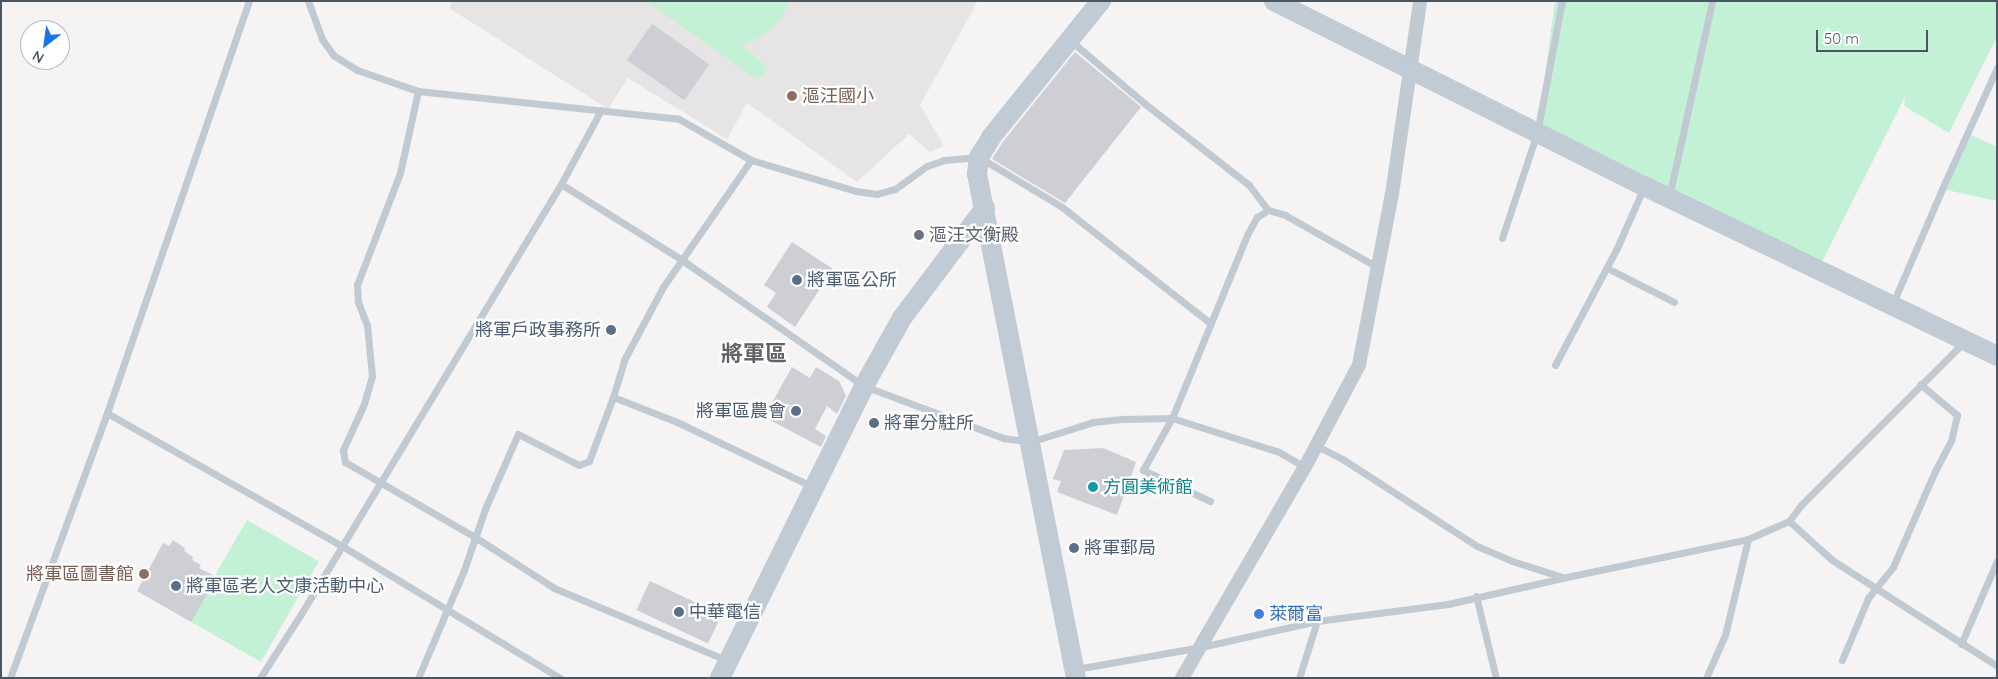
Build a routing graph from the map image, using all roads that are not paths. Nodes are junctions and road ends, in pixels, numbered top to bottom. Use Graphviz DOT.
graph roads {
  1 [pos="249,1"];
  2 [pos="308,1"];
  3 [pos="1101,1"];
  4 [pos="1274,1"];
  5 [pos="1420,1"];
  6 [pos="1562,1"];
  7 [pos="1712,1"];
  8 [pos="1071,40"];
  9 [pos="1997,68"];
  10 [pos="1410,69"];
  11 [pos="418,92"];
  12 [pos="601,110"];
  13 [pos="1537,133"];
  14 [pos="979,157"];
  15 [pos="750,160"];
  16 [pos="561,184"];
  17 [pos="1644,186"];
  18 [pos="1669,197"];
  19 [pos="985,208"];
  20 [pos="1268,210"];
  21 [pos="1502,238"];
  22 [pos="682,260"];
  23 [pos="1379,268"];
  24 [pos="1607,268"];
  25 [pos="1674,302"];
  26 [pos="1892,306"];
  27 [pos="1211,324"];
  28 [pos="1966,340"];
  29 [pos="1997,356"];
  30 [pos="1555,365"];
  31 [pos="1920,384"];
  32 [pos="864,386"];
  33 [pos="613,397"];
  34 [pos="107,413"];
  35 [pos="1172,418"];
  36 [pos="1030,442"];
  37 [pos="1317,446"];
  38 [pos="1305,467"];
  39 [pos="380,483"];
  40 [pos="814,487"];
  41 [pos="1210,501"];
  42 [pos="1789,521"];
  43 [pos="475,538"];
  44 [pos="1748,539"];
  45 [pos="342,546"];
  46 [pos="1997,560"];
  47 [pos="1562,578"];
  48 [pos="1876,589"];
  49 [pos="1476,596"];
  50 [pos="447,609"];
  51 [pos="1317,621"];
  52 [pos="1961,644"];
  53 [pos="1201,647"];
  54 [pos="1842,660"];
  55 [pos="1997,666"];
  56 [pos="724,669"];
  57 [pos="1074,675"];
  58 [pos="10,678"];
  59 [pos="260,678"];
  60 [pos="418,678"];
  61 [pos="560,678"];
  62 [pos="1182,678"];
  63 [pos="1300,678"];
  64 [pos="1496,678"];
  65 [pos="1706,678"];
  1 -- 34 [label="lane"];
  2 -- 11 [label="lane"];
  3 -- 8 [label="street"];
  4 -- 10 [label="street"];
  5 -- 10 [label="street"];
  6 -- 13 [label="lane"];
  7 -- 18 [label="lane"];
  8 -- 14 [label="street"];
  8 -- 20 [label="lane"];
  9 -- 26 [label="lane"];
  10 -- 13 [label="street"];
  10 -- 23 [label="street"];
  11 -- 12 [label="lane"];
  11 -- 39 [label="lane"];
  12 -- 15 [label="lane"];
  12 -- 16 [label="lane"];
  13 -- 17 [label="street"];
  13 -- 21 [label="lane"];
  14 -- 15 [label="lane"];
  14 -- 19 [label="street"];
  14 -- 27 [label="lane"];
  15 -- 22 [label="lane"];
  16 -- 22 [label="lane"];
  16 -- 39 [label="lane"];
  17 -- 18 [label="street"];
  17 -- 24 [label="lane"];
  18 -- 26 [label="street"];
  19 -- 32 [label="street"];
  19 -- 36 [label="street"];
  20 -- 23 [label="lane"];
  20 -- 27 [label="lane"];
  22 -- 32 [label="lane"];
  22 -- 33 [label="lane"];
  23 -- 37 [label="street"];
  24 -- 25 [label="lane"];
  24 -- 30 [label="lane"];
  26 -- 28 [label="street"];
  27 -- 35 [label="lane"];
  28 -- 29 [label="street"];
  28 -- 31 [label="lane"];
  31 -- 42 [label="lane"];
  31 -- 48 [label="lane"];
  32 -- 36 [label="lane"];
  32 -- 40 [label="street"];
  33 -- 40 [label="lane"];
  33 -- 43 [label="lane"];
  34 -- 45 [label="lane"];
  34 -- 58 [label="lane"];
  35 -- 36 [label="lane"];
  35 -- 38 [label="lane"];
  35 -- 41 [label="lane"];
  36 -- 57 [label="street"];
  37 -- 38 [label="street"];
  37 -- 47 [label="lane"];
  38 -- 53 [label="street"];
  39 -- 43 [label="lane"];
  39 -- 45 [label="lane"];
  40 -- 56 [label="street"];
  42 -- 44 [label="lane"];
  42 -- 48 [label="lane"];
  43 -- 50 [label="lane"];
  43 -- 56 [label="lane"];
  44 -- 47 [label="lane"];
  44 -- 65 [label="lane"];
  45 -- 50 [label="lane"];
  45 -- 59 [label="lane"];
  46 -- 52 [label="lane"];
  47 -- 49 [label="lane"];
  48 -- 52 [label="lane"];
  48 -- 54 [label="lane"];
  49 -- 51 [label="lane"];
  49 -- 64 [label="lane"];
  50 -- 60 [label="lane"];
  50 -- 61 [label="lane"];
  51 -- 53 [label="lane"];
  51 -- 63 [label="lane"];
  52 -- 55 [label="lane"];
  53 -- 57 [label="lane"];
  53 -- 62 [label="street"];
}
